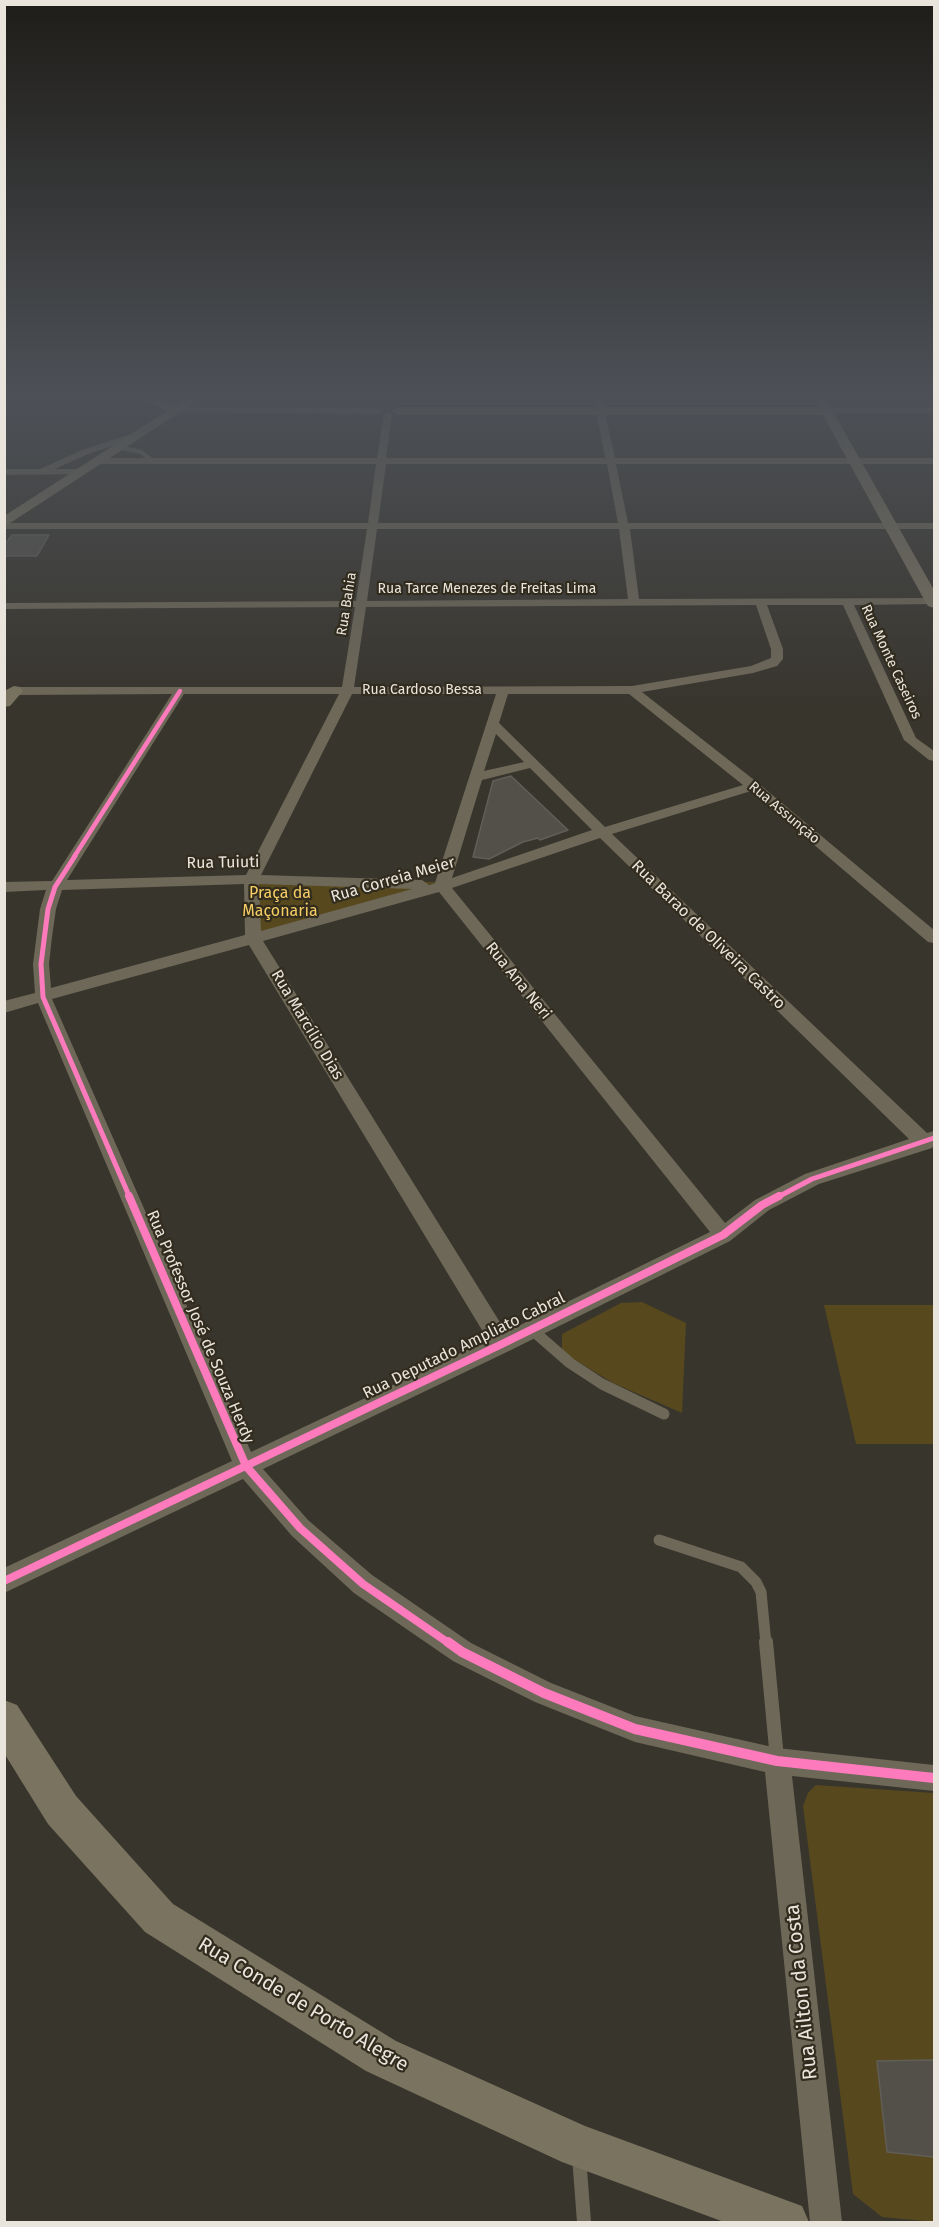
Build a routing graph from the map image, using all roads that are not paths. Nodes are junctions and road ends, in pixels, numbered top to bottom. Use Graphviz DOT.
graph roads {
  1 [pos="35,503"];
  2 [pos="376,503"];
  3 [pos="619,503"];
  4 [pos="878,503"];
  5 [pos="4,524"];
  6 [pos="374,526"];
  7 [pos="624,526"];
  8 [pos="934,526"];
  9 [pos="891,527"];
  10 [pos="847,602"];
  11 [pos="934,602"];
  12 [pos="634,603"];
  13 [pos="761,603"];
  14 [pos="362,604"];
  15 [pos="4,606"];
  16 [pos="348,690"];
  17 [pos="503,690"];
  18 [pos="632,690"];
  19 [pos="180,691"];
  20 [pos="8,695"];
  21 [pos="494,725"];
  22 [pos="934,757"];
  23 [pos="532,764"];
  24 [pos="477,777"];
  25 [pos="753,786"];
  26 [pos="602,832"];
  27 [pos="251,879"];
  28 [pos="442,886"];
  29 [pos="4,887"];
  30 [pos="55,887"];
  31 [pos="253,938"];
  32 [pos="934,938"];
  33 [pos="43,997"];
  34 [pos="4,1007"];
  35 [pos="930,1141"];
  36 [pos="723,1235"];
  37 [pos="531,1329"];
  38 [pos="502,1344"];
  39 [pos="664,1414"];
  40 [pos="246,1466"];
  41 [pos="659,1540"];
  42 [pos="4,1581"];
  43 [pos="4,1718"];
  44 [pos="777,1761"];
  45 [pos="934,1778"];
  46 [pos="578,2146"];
  47 [pos="584,2223"];
  48 [pos="786,2223"];
  49 [pos="826,2223"];
  1 -- 5 [label="street"];
  2 -- 6 [label="street, Rua Bahia"];
  3 -- 7 [label="street"];
  4 -- 9 [label="street"];
  5 -- 6 [label="street"];
  6 -- 7 [label="street"];
  6 -- 14 [label="street, Rua Bahia"];
  7 -- 9 [label="street"];
  7 -- 12 [label="street"];
  8 -- 9 [label="street"];
  9 -- 11 [label="street"];
  10 -- 11 [label="street, Rua Tarce Menezes de Freitas Lima"];
  10 -- 13 [label="street, Rua Tarce Menezes de Freitas Lima"];
  10 -- 22 [label="street, Rua Monte Caseiros"];
  12 -- 13 [label="street, Rua Tarce Menezes de Freitas Lima"];
  12 -- 14 [label="street, Rua Tarce Menezes de Freitas Lima"];
  13 -- 18 [label="street, Rua Cardoso Bessa"];
  14 -- 15 [label="street, Rua Tarce Menezes de Freitas Lima"];
  14 -- 16 [label="street, Rua Bahia"];
  16 -- 17 [label="street, Rua Cardoso Bessa"];
  16 -- 19 [label="street, Rua Cardoso Bessa"];
  16 -- 27 [label="street, Rua Marcílio Dias"];
  17 -- 18 [label="street, Rua Cardoso Bessa"];
  17 -- 21 [label="street"];
  18 -- 25 [label="street, Rua Assunção"];
  19 -- 20 [label="street, Rua Cardoso Bessa"];
  19 -- 30 [label="street, Rua Professor José de Souza Herdy"];
  21 -- 23 [label="street, Rua Barao de Oliveira Castro"];
  21 -- 24 [label="street"];
  23 -- 24 [label="street"];
  23 -- 26 [label="street, Rua Barao de Oliveira Castro"];
  24 -- 28 [label="street"];
  25 -- 26 [label="street, Rua Correia Meier"];
  25 -- 32 [label="street, Rua Assunção"];
  26 -- 28 [label="street, Rua Correia Meier"];
  26 -- 35 [label="street, Rua Barao de Oliveira Castro"];
  27 -- 28 [label="street, Rua Tuiuti"];
  27 -- 30 [label="street, Rua Tuiuti"];
  27 -- 31 [label="street, Rua Marcílio Dias"];
  28 -- 31 [label="street, Rua Correia Meier"];
  28 -- 36 [label="street, Rua Ana Neri"];
  29 -- 30 [label="street, Rua Tuiuti"];
  30 -- 33 [label="street, Rua Professor José de Souza Herdy"];
  31 -- 33 [label="street, Rua Correia Meier"];
  31 -- 38 [label="street, Rua Marcílio Dias"];
  33 -- 34 [label="street, Rua Correia Meier"];
  33 -- 40 [label="street, Rua Professor José de Souza Herdy"];
  35 -- 36 [label="street, Rua Deputado Ampliato Cabral"];
  36 -- 37 [label="street, Rua Deputado Ampliato Cabral"];
  37 -- 38 [label="street, Rua Deputado Ampliato Cabral"];
  37 -- 39 [label="lane"];
  38 -- 40 [label="street, Rua Deputado Ampliato Cabral"];
  40 -- 42 [label="street, Rua Deputado Ampliato Cabral"];
  40 -- 44 [label="street, Rua Professor José de Souza Herdy"];
  41 -- 44 [label="lane"];
  43 -- 46 [label="street, Rua Conde de Porto Alegre"];
  44 -- 45 [label="street, Rua Professor José de Souza Herdy"];
  44 -- 49 [label="street, Rua Ailton da Costa"];
  46 -- 47 [label="lane"];
  46 -- 48 [label="street, Rua Conde de Porto Alegre"];
}
